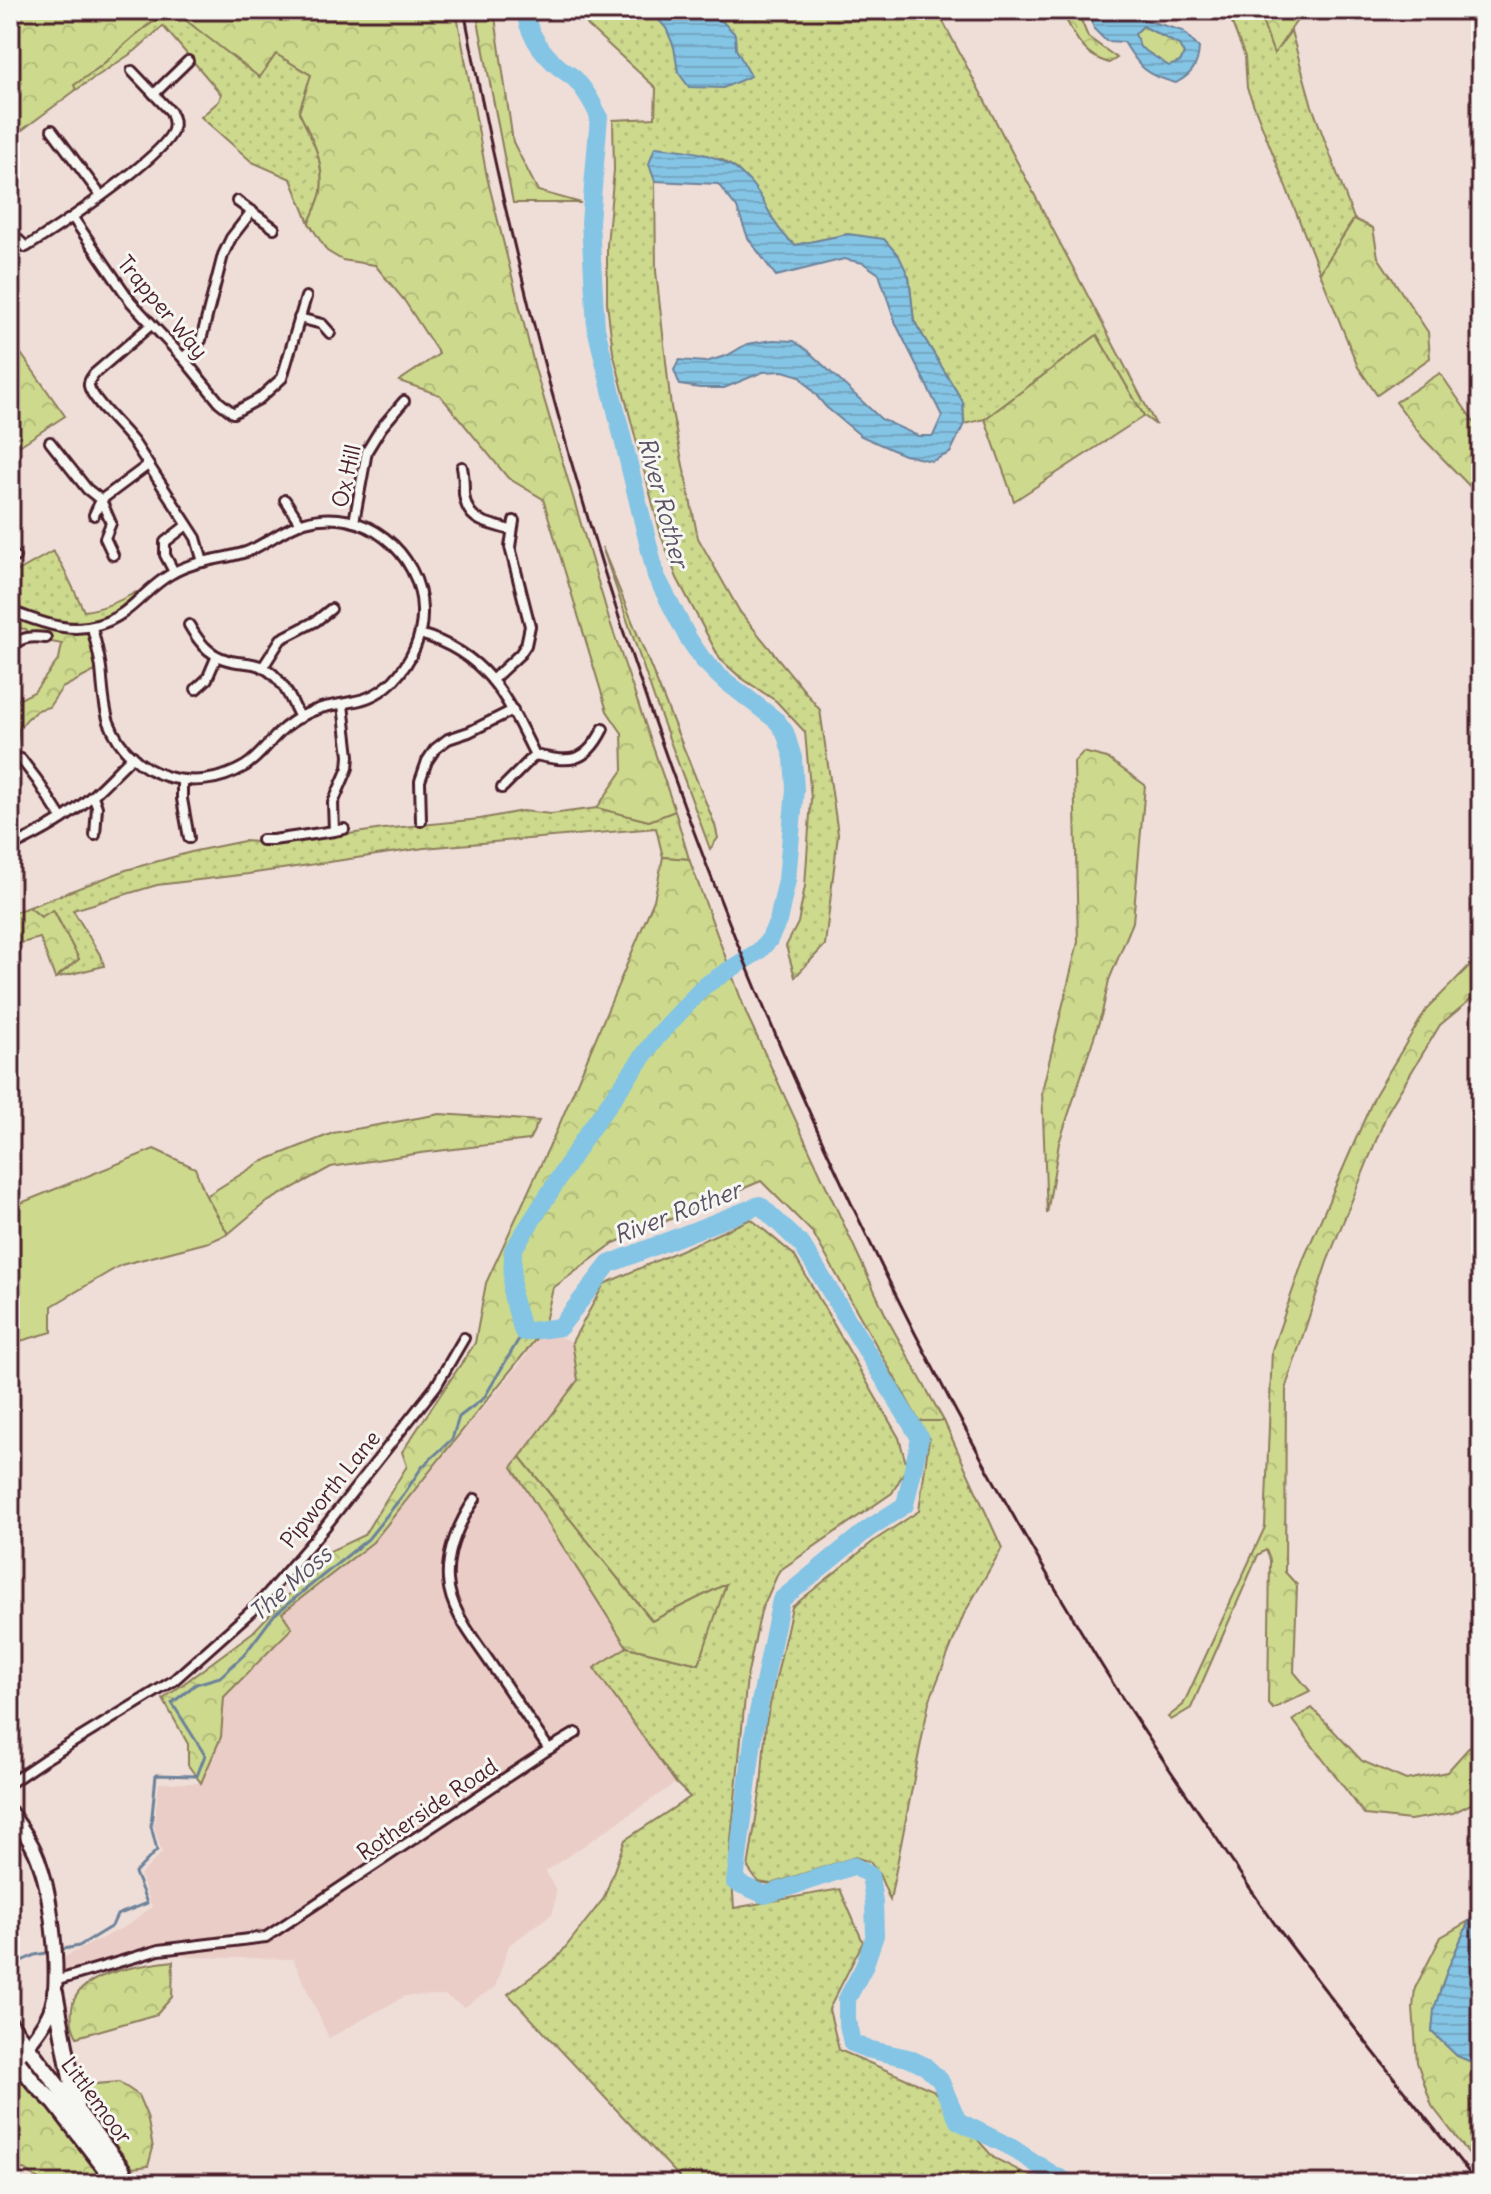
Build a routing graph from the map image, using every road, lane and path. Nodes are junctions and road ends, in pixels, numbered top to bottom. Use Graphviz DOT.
graph roads {
  1 [pos="188,61"];
  2 [pos="132,71"];
  3 [pos="154,94"];
  4 [pos="52,130"];
  5 [pos="101,196"];
  6 [pos="237,201"];
  7 [pos="252,211"];
  8 [pos="73,218"];
  9 [pos="274,228"];
  10 [pos="10,232"];
  11 [pos="306,297"];
  12 [pos="299,318"];
  13 [pos="151,325"];
  14 [pos="330,333"];
  15 [pos="183,358"];
  16 [pos="404,401"];
  17 [pos="50,442"];
  18 [pos="148,465"];
  19 [pos="462,467"];
  20 [pos="101,500"];
  21 [pos="285,500"];
  22 [pos="94,515"];
  23 [pos="354,522"];
  24 [pos="300,523"];
  25 [pos="187,525"];
  26 [pos="113,555"];
  27 [pos="203,562"];
  28 [pos="174,572"];
  29 [pos="331,609"];
  30 [pos="10,611"];
  31 [pos="189,625"];
  32 [pos="92,627"];
  33 [pos="420,634"];
  34 [pos="46,638"];
  35 [pos="10,648"];
  36 [pos="216,658"];
  37 [pos="263,667"];
  38 [pos="492,680"];
  39 [pos="196,689"];
  40 [pos="343,705"];
  41 [pos="513,710"];
  42 [pos="300,718"];
  43 [pos="603,729"];
  44 [pos="535,755"];
  45 [pos="133,756"];
  46 [pos="21,759"];
  47 [pos="182,781"];
  48 [pos="502,788"];
  49 [pos="93,796"];
  50 [pos="62,819"];
  51 [pos="421,821"];
  52 [pos="344,829"];
  53 [pos="334,831"];
  54 [pos="95,835"];
  55 [pos="189,838"];
  56 [pos="262,840"];
  57 [pos="10,847"];
  58 [pos="464,1338"];
  59 [pos="475,1499"];
  60 [pos="576,1733"];
  61 [pos="549,1749"];
  62 [pos="10,1783"];
  63 [pos="10,1812"];
  64 [pos="55,1986"];
  65 [pos="10,2024"];
  66 [pos="10,2037"];
  67 [pos="27,2045"];
  68 [pos="12,2060"];
  69 [pos="55,2103"];
  70 [pos="77,2109"];
  71 [pos="119,2184"];
  72 [pos="129,2184"];
  1 -- 3 [label="street"];
  2 -- 3 [label="street"];
  3 -- 5 [label="street"];
  4 -- 5 [label="street"];
  5 -- 8 [label="street"];
  6 -- 7 [label="street"];
  7 -- 9 [label="street"];
  7 -- 15 [label="street"];
  8 -- 10 [label="street"];
  8 -- 13 [label="street, Trapper Way"];
  11 -- 12 [label="street"];
  12 -- 14 [label="street"];
  12 -- 15 [label="street, Trapper Way"];
  13 -- 15 [label="street, Trapper Way"];
  13 -- 18 [label="street"];
  16 -- 23 [label="street, Ox Hill"];
  17 -- 20 [label="street"];
  18 -- 20 [label="street"];
  18 -- 25 [label="street"];
  19 -- 38 [label="street"];
  20 -- 22 [label="street"];
  20 -- 26 [label="street"];
  21 -- 24 [label="street"];
  23 -- 24 [label="street"];
  23 -- 33 [label="street"];
  24 -- 27 [label="street"];
  25 -- 27 [label="street"];
  25 -- 28 [label="street"];
  27 -- 28 [label="street"];
  28 -- 32 [label="street"];
  29 -- 37 [label="street"];
  30 -- 32 [label="street"];
  31 -- 36 [label="street"];
  32 -- 45 [label="street"];
  33 -- 38 [label="street"];
  33 -- 40 [label="street"];
  34 -- 35 [label="street"];
  36 -- 37 [label="street"];
  36 -- 39 [label="street"];
  37 -- 42 [label="street"];
  38 -- 41 [label="street"];
  40 -- 42 [label="street"];
  40 -- 53 [label="street"];
  41 -- 44 [label="street"];
  41 -- 51 [label="street"];
  42 -- 47 [label="street"];
  43 -- 44 [label="street"];
  44 -- 48 [label="street"];
  45 -- 47 [label="street"];
  45 -- 49 [label="street"];
  46 -- 50 [label="street"];
  47 -- 55 [label="street"];
  49 -- 50 [label="street"];
  49 -- 54 [label="street"];
  50 -- 57 [label="street"];
  52 -- 53 [label="street"];
  53 -- 56 [label="street"];
  58 -- 62 [label="street, Pipworth Lane"];
  59 -- 61 [label="street"];
  60 -- 61 [label="street, Rotherside Road"];
  61 -- 64 [label="street, Rotherside Road"];
  63 -- 64 [label="main road"];
  64 -- 67 [label="main road"];
  64 -- 70 [label="main road"];
  65 -- 67 [label="main road, Littlemoor"];
  66 -- 68 [label="main road"];
  67 -- 68 [label="main road"];
  67 -- 69 [label="main road"];
  67 -- 70 [label="main road, Littlemoor"];
  68 -- 69 [label="main road, Littlemoor"];
  69 -- 71 [label="main road, Littlemoor"];
  70 -- 72 [label="main road, Littlemoor"];
}
